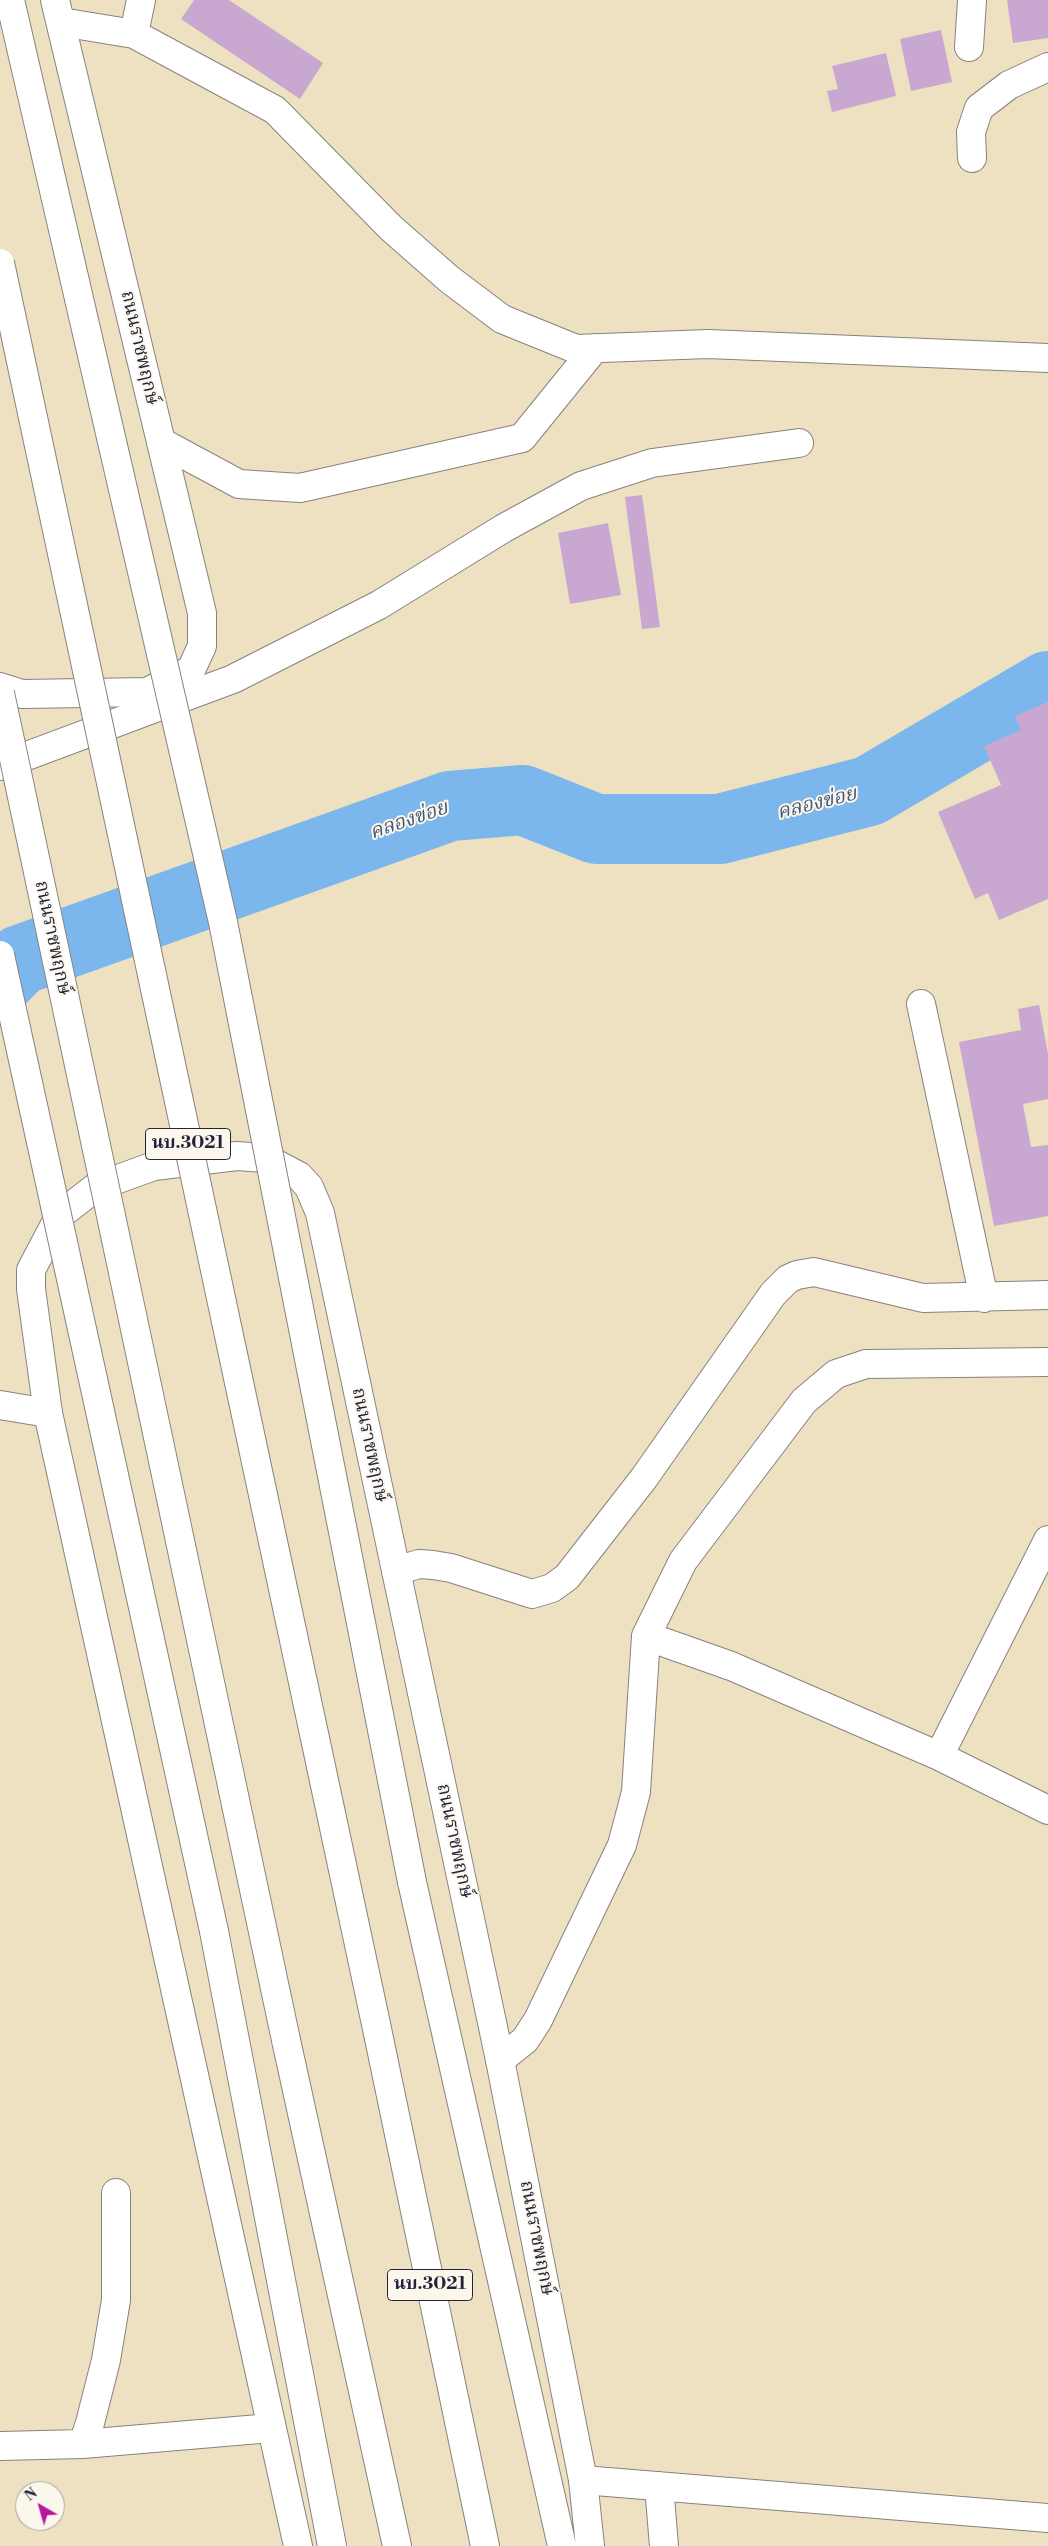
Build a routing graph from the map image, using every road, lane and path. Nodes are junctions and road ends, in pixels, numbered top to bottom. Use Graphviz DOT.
graph roads {
  1 [pos="10,0"];
  2 [pos="140,0"];
  3 [pos="972,0"];
  4 [pos="58,11"];
  5 [pos="134,34"];
  6 [pos="969,47"];
  7 [pos="1048,67"];
  8 [pos="972,158"];
  9 [pos="0,263"];
  10 [pos="595,348"];
  11 [pos="1047,362"];
  12 [pos="161,442"];
  13 [pos="799,443"];
  14 [pos="0,687"];
  15 [pos="0,693"];
  16 [pos="0,766"];
  17 [pos="0,955"];
  18 [pos="921,1004"];
  19 [pos="1048,1295"];
  20 [pos="984,1298"];
  21 [pos="1048,1362"];
  22 [pos="0,1405"];
  23 [pos="48,1413"];
  24 [pos="1048,1540"];
  25 [pos="396,1571"];
  26 [pos="646,1636"];
  27 [pos="939,1756"];
  28 [pos="1048,1810"];
  29 [pos="500,2060"];
  30 [pos="116,2193"];
  31 [pos="270,2428"];
  32 [pos="83,2444"];
  33 [pos="0,2446"];
  34 [pos="583,2480"];
  35 [pos="659,2486"];
  36 [pos="1048,2518"];
  37 [pos="298,2546"];
  38 [pos="332,2546"];
  39 [pos="396,2546"];
  40 [pos="485,2546"];
  41 [pos="562,2546"];
  42 [pos="590,2546"];
  43 [pos="664,2546"];
  1 -- 41 [label="main road, นบ.3021, bridge"];
  2 -- 5 [label="main road"];
  3 -- 6 [label="main road"];
  4 -- 5 [label="main road"];
  4 -- 12 [label="main road, ถนนราชพฤกษ์"];
  5 -- 10 [label="main road"];
  7 -- 8 [label="main road"];
  9 -- 40 [label="main road, นบ.3021, bridge"];
  10 -- 11 [label="main road"];
  10 -- 12 [label="main road"];
  12 -- 14 [label="main road, ถนนราชพฤกษ์"];
  13 -- 16 [label="main road"];
  15 -- 39 [label="main road, ถนนราชพฤกษ์, bridge"];
  17 -- 38 [label="main road, bridge"];
  18 -- 20 [label="main road"];
  19 -- 20 [label="main road"];
  20 -- 25 [label="main road"];
  21 -- 26 [label="main road"];
  22 -- 23 [label="main road"];
  23 -- 25 [label="main road, ถนนราชพฤกษ์"];
  23 -- 31 [label="main road, ถนนราชพฤกษ์"];
  24 -- 27 [label="main road"];
  25 -- 29 [label="main road, ถนนราชพฤกษ์"];
  26 -- 27 [label="main road"];
  26 -- 29 [label="main road"];
  27 -- 28 [label="main road"];
  29 -- 34 [label="main road, ถนนราชพฤกษ์"];
  30 -- 32 [label="main road"];
  31 -- 32 [label="main road"];
  31 -- 37 [label="main road, ถนนราชพฤกษ์"];
  32 -- 33 [label="main road"];
  34 -- 35 [label="main road"];
  34 -- 42 [label="main road, ถนนราชพฤกษ์"];
  35 -- 36 [label="main road"];
  35 -- 43 [label="main road"];
}
